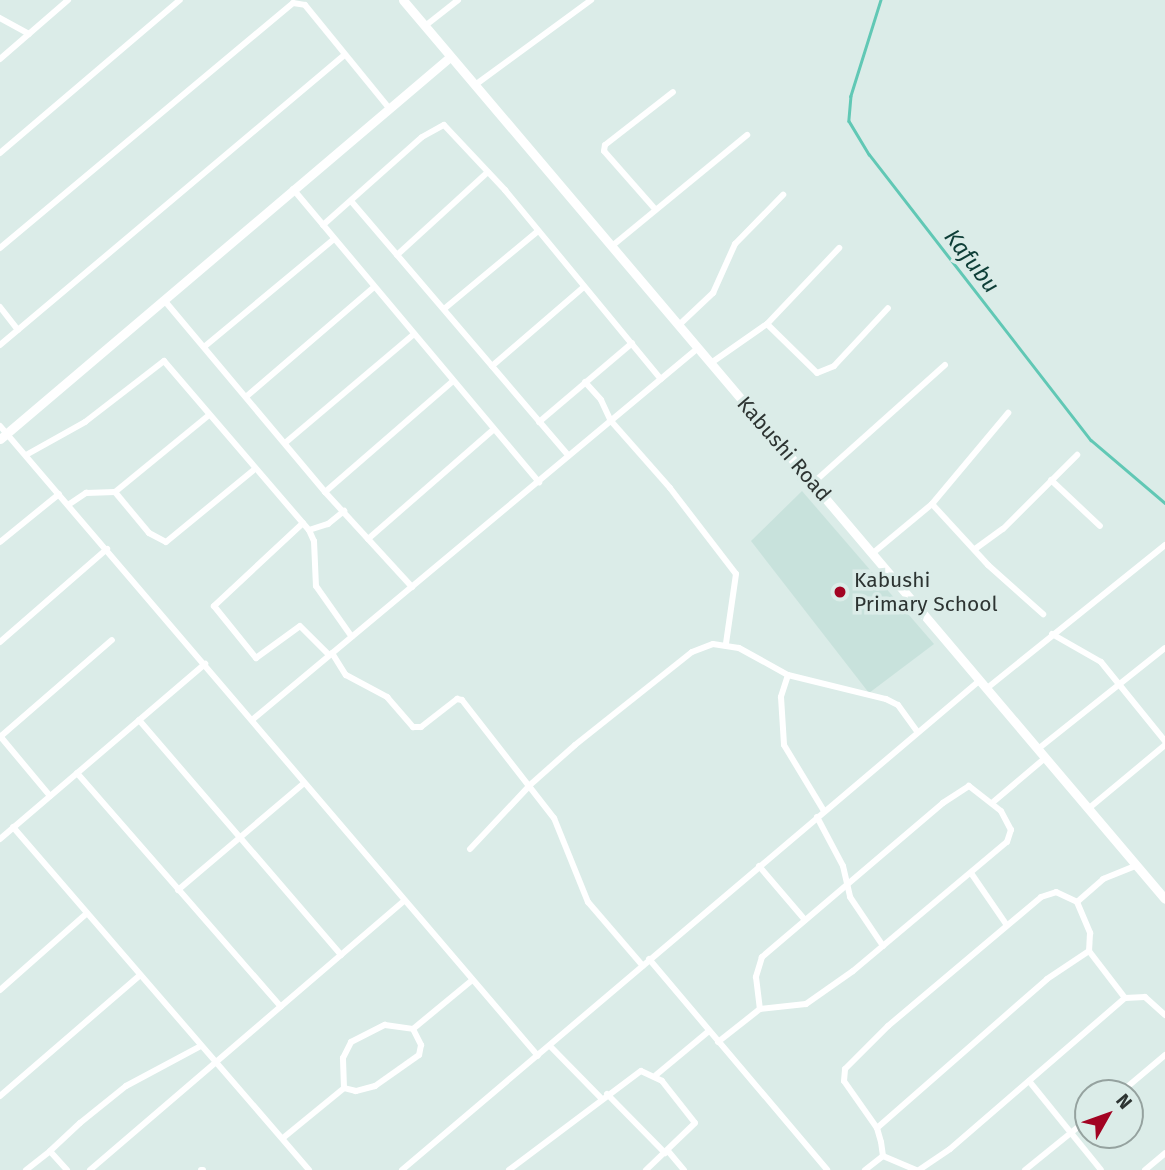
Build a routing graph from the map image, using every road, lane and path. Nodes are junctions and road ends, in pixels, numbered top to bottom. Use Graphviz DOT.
graph roads {
  1 [pos="68,0"];
  2 [pos="180,0"];
  3 [pos="403,0"];
  4 [pos="458,0"];
  5 [pos="591,0"];
  6 [pos="0,18"];
  7 [pos="425,26"];
  8 [pos="29,34"];
  9 [pos="344,55"];
  10 [pos="450,57"];
  11 [pos="0,59"];
  12 [pos="475,85"];
  13 [pos="673,92"];
  14 [pos="389,108"];
  15 [pos="747,135"];
  16 [pos="0,153"];
  17 [pos="488,172"];
  18 [pos="293,189"];
  19 [pos="783,195"];
  20 [pos="351,201"];
  21 [pos="655,209"];
  22 [pos="323,225"];
  23 [pos="538,231"];
  24 [pos="334,239"];
  25 [pos="612,246"];
  26 [pos="0,248"];
  27 [pos="839,248"];
  28 [pos="397,255"];
  29 [pos="374,287"];
  30 [pos="584,287"];
  31 [pos="164,300"];
  32 [pos="0,307"];
  33 [pos="888,308"];
  34 [pos="444,309"];
  35 [pos="767,324"];
  36 [pos="678,325"];
  37 [pos="18,330"];
  38 [pos="413,335"];
  39 [pos="632,343"];
  40 [pos="0,345"];
  41 [pos="204,347"];
  42 [pos="698,348"];
  43 [pos="711,363"];
  44 [pos="945,365"];
  45 [pos="492,366"];
  46 [pos="661,379"];
  47 [pos="453,381"];
  48 [pos="585,382"];
  49 [pos="247,396"];
  50 [pos="1008,413"];
  51 [pos="208,416"];
  52 [pos="611,421"];
  53 [pos="539,422"];
  54 [pos="493,430"];
  55 [pos="2,433"];
  56 [pos="285,443"];
  57 [pos="26,455"];
  58 [pos="1077,455"];
  59 [pos="569,456"];
  60 [pos="255,469"];
  61 [pos="1051,480"];
  62 [pos="538,482"];
  63 [pos="813,483"];
  64 [pos="115,492"];
  65 [pos="325,492"];
  66 [pos="59,494"];
  67 [pos="932,504"];
  68 [pos="68,505"];
  69 [pos="344,511"];
  70 [pos="303,523"];
  71 [pos="1100,526"];
  72 [pos="309,530"];
  73 [pos="368,539"];
  74 [pos="0,542"];
  75 [pos="1165,545"];
  76 [pos="107,549"];
  77 [pos="975,549"];
  78 [pos="873,553"];
  79 [pos="412,587"];
  80 [pos="1043,614"];
  81 [pos="1052,634"];
  82 [pos="352,637"];
  83 [pos="112,640"];
  84 [pos="0,642"];
  85 [pos="726,643"];
  86 [pos="1165,648"];
  87 [pos="331,654"];
  88 [pos="205,664"];
  89 [pos="788,675"];
  90 [pos="1120,682"];
  91 [pos="983,685"];
  92 [pos="139,720"];
  93 [pos="252,720"];
  94 [pos="917,731"];
  95 [pos="0,737"];
  96 [pos="1165,746"];
  97 [pos="1038,749"];
  98 [pos="1045,758"];
  99 [pos="77,773"];
  100 [pos="304,783"];
  101 [pos="530,785"];
  102 [pos="50,796"];
  103 [pos="992,803"];
  104 [pos="1088,809"];
  105 [pos="824,811"];
  106 [pos="817,817"];
  107 [pos="13,827"];
  108 [pos="0,838"];
  109 [pos="240,840"];
  110 [pos="471,849"];
  111 [pos="759,866"];
  112 [pos="1136,866"];
  113 [pos="971,873"];
  114 [pos="847,884"];
  115 [pos="178,890"];
  116 [pos="1165,899"];
  117 [pos="404,901"];
  118 [pos="1077,902"];
  119 [pos="87,913"];
  120 [pos="805,920"];
  121 [pos="1006,923"];
  122 [pos="883,946"];
  123 [pos="1090,951"];
  124 [pos="341,956"];
  125 [pos="649,960"];
  126 [pos="643,965"];
  127 [pos="140,975"];
  128 [pos="471,981"];
  129 [pos="0,990"];
  130 [pos="1125,998"];
  131 [pos="281,1007"];
  132 [pos="760,1009"];
  133 [pos="1165,1015"];
  134 [pos="413,1028"];
  135 [pos="709,1031"];
  136 [pos="718,1042"];
  137 [pos="201,1046"];
  138 [pos="550,1046"];
  139 [pos="1165,1055"];
  140 [pos="538,1056"];
  141 [pos="216,1064"];
  142 [pos="656,1074"];
  143 [pos="1137,1079"];
  144 [pos="1028,1081"];
  145 [pos="344,1088"];
  146 [pos="0,1096"];
  147 [pos="604,1096"];
  148 [pos="877,1128"];
  149 [pos="1073,1132"];
  150 [pos="283,1138"];
  151 [pos="50,1151"];
  152 [pos="666,1152"];
  153 [pos="1165,1153"];
  154 [pos="883,1156"];
  155 [pos="26,1170"];
  156 [pos="67,1170"];
  157 [pos="90,1170"];
  158 [pos="309,1170"];
  159 [pos="402,1170"];
  160 [pos="509,1170"];
  161 [pos="646,1170"];
  162 [pos="684,1170"];
  163 [pos="827,1170"];
  164 [pos="865,1170"];
  165 [pos="918,1170"];
  166 [pos="1025,1170"];
  167 [pos="1101,1170"];
  168 [pos="1145,1170"];
  1 -- 8 [label="street"];
  2 -- 16 [label="street"];
  3 -- 7 [label="main road, Kabushi Road"];
  4 -- 7 [label="street"];
  5 -- 12 [label="street"];
  6 -- 8 [label="street"];
  7 -- 10 [label="main road, Kabushi Road"];
  8 -- 11 [label="street"];
  9 -- 14 [label="street"];
  9 -- 26 [label="street"];
  9 -- 37 [label="street"];
  10 -- 12 [label="main road, Kabushi Road"];
  10 -- 14 [label="main road"];
  12 -- 25 [label="main road, Kabushi Road"];
  13 -- 21 [label="street"];
  14 -- 18 [label="main road"];
  15 -- 21 [label="street"];
  17 -- 20 [label="street"];
  17 -- 23 [label="street"];
  17 -- 28 [label="street"];
  18 -- 22 [label="street"];
  18 -- 31 [label="main road"];
  19 -- 36 [label="street"];
  20 -- 22 [label="street"];
  20 -- 28 [label="street"];
  21 -- 25 [label="street"];
  22 -- 24 [label="street"];
  23 -- 30 [label="street"];
  23 -- 34 [label="street"];
  24 -- 29 [label="street"];
  24 -- 41 [label="street"];
  25 -- 36 [label="main road, Kabushi Road"];
  27 -- 35 [label="street"];
  28 -- 34 [label="street"];
  29 -- 38 [label="street"];
  29 -- 49 [label="street"];
  30 -- 39 [label="street"];
  30 -- 45 [label="street"];
  31 -- 41 [label="street"];
  31 -- 55 [label="main road"];
  32 -- 37 [label="street"];
  33 -- 35 [label="street"];
  34 -- 45 [label="street"];
  35 -- 43 [label="street"];
  36 -- 42 [label="main road, Kabushi Road"];
  37 -- 40 [label="street"];
  38 -- 47 [label="street"];
  38 -- 56 [label="street"];
  39 -- 46 [label="street"];
  39 -- 48 [label="street"];
  41 -- 49 [label="street"];
  42 -- 43 [label="main road, Kabushi Road"];
  42 -- 46 [label="street"];
  43 -- 63 [label="main road, Kabushi Road"];
  44 -- 63 [label="street"];
  45 -- 53 [label="street"];
  46 -- 52 [label="street"];
  47 -- 54 [label="street"];
  47 -- 65 [label="street"];
  48 -- 52 [label="street"];
  48 -- 53 [label="street"];
  49 -- 56 [label="street"];
  50 -- 67 [label="street"];
  51 -- 57 [label="street"];
  51 -- 60 [label="street"];
  51 -- 64 [label="street"];
  52 -- 59 [label="street"];
  52 -- 85 [label="street"];
  53 -- 59 [label="street"];
  54 -- 62 [label="street"];
  54 -- 73 [label="street"];
  55 -- 57 [label="street"];
  56 -- 65 [label="street"];
  57 -- 66 [label="street"];
  58 -- 61 [label="street"];
  59 -- 62 [label="street"];
  60 -- 64 [label="street"];
  60 -- 70 [label="street"];
  61 -- 71 [label="street"];
  61 -- 77 [label="street"];
  62 -- 79 [label="street"];
  63 -- 78 [label="main road, Kabushi Road"];
  64 -- 68 [label="street"];
  65 -- 69 [label="street"];
  66 -- 68 [label="street"];
  66 -- 74 [label="street"];
  67 -- 77 [label="street"];
  67 -- 78 [label="street"];
  68 -- 76 [label="street"];
  69 -- 72 [label="street"];
  69 -- 73 [label="street"];
  70 -- 72 [label="street"];
  70 -- 87 [label="street"];
  72 -- 82 [label="street"];
  73 -- 79 [label="street"];
  75 -- 81 [label="street"];
  76 -- 84 [label="street"];
  76 -- 88 [label="street"];
  77 -- 80 [label="street"];
  78 -- 91 [label="main road, Kabushi Road"];
  79 -- 82 [label="street"];
  81 -- 90 [label="street"];
  81 -- 91 [label="street"];
  82 -- 87 [label="street"];
  83 -- 95 [label="street"];
  85 -- 89 [label="street"];
  85 -- 101 [label="street"];
  86 -- 90 [label="street"];
  87 -- 93 [label="street"];
  87 -- 101 [label="street"];
  88 -- 92 [label="street"];
  88 -- 93 [label="street"];
  89 -- 94 [label="street"];
  89 -- 105 [label="street"];
  90 -- 96 [label="street"];
  90 -- 97 [label="street"];
  91 -- 94 [label="street"];
  91 -- 97 [label="main road, Kabushi Road"];
  92 -- 99 [label="street"];
  92 -- 109 [label="street"];
  93 -- 100 [label="street"];
  94 -- 105 [label="street"];
  95 -- 102 [label="street"];
  96 -- 104 [label="street"];
  97 -- 98 [label="main road, Kabushi Road"];
  98 -- 103 [label="street"];
  98 -- 104 [label="main road, Kabushi Road"];
  99 -- 102 [label="street"];
  99 -- 115 [label="street"];
  100 -- 109 [label="street"];
  100 -- 117 [label="street"];
  101 -- 110 [label="street"];
  101 -- 126 [label="street"];
  102 -- 107 [label="street"];
  103 -- 113 [label="street"];
  103 -- 114 [label="street"];
  104 -- 112 [label="main road, Kabushi Road"];
  105 -- 106 [label="street"];
  106 -- 111 [label="street"];
  106 -- 114 [label="street"];
  107 -- 108 [label="street"];
  107 -- 119 [label="street"];
  109 -- 115 [label="street"];
  109 -- 124 [label="street"];
  111 -- 120 [label="street"];
  111 -- 125 [label="street"];
  112 -- 116 [label="main road, Kabushi Road"];
  112 -- 118 [label="street"];
  113 -- 121 [label="street"];
  113 -- 122 [label="street"];
  114 -- 120 [label="street"];
  114 -- 122 [label="street"];
  115 -- 131 [label="street"];
  117 -- 124 [label="street"];
  117 -- 128 [label="street"];
  118 -- 121 [label="street"];
  118 -- 123 [label="street"];
  119 -- 127 [label="street"];
  119 -- 129 [label="street"];
  120 -- 132 [label="street"];
  121 -- 148 [label="street"];
  122 -- 132 [label="street"];
  123 -- 130 [label="street"];
  123 -- 148 [label="street"];
  124 -- 131 [label="street"];
  125 -- 126 [label="street"];
  125 -- 135 [label="street"];
  126 -- 138 [label="street"];
  127 -- 137 [label="street"];
  127 -- 146 [label="street"];
  128 -- 134 [label="street"];
  128 -- 140 [label="street"];
  130 -- 133 [label="street"];
  130 -- 144 [label="street"];
  131 -- 141 [label="street"];
  132 -- 136 [label="street"];
  134 -- 145 [label="street"];
  134 -- 145 [label="street"];
  135 -- 136 [label="street"];
  135 -- 142 [label="street"];
  136 -- 163 [label="street"];
  137 -- 141 [label="street"];
  137 -- 151 [label="street"];
  138 -- 140 [label="street"];
  138 -- 147 [label="street"];
  139 -- 143 [label="street"];
  140 -- 159 [label="street"];
  141 -- 150 [label="street"];
  141 -- 157 [label="street"];
  142 -- 147 [label="street"];
  142 -- 152 [label="street"];
  144 -- 149 [label="street"];
  144 -- 165 [label="street"];
  145 -- 150 [label="street"];
  147 -- 152 [label="street"];
  147 -- 160 [label="street"];
  148 -- 154 [label="street"];
  149 -- 166 [label="street"];
  149 -- 167 [label="street"];
  150 -- 158 [label="street"];
  151 -- 155 [label="street"];
  151 -- 156 [label="street"];
  152 -- 161 [label="street"];
  152 -- 162 [label="street"];
  153 -- 168 [label="street"];
  154 -- 164 [label="street"];
  154 -- 165 [label="street"];
}
